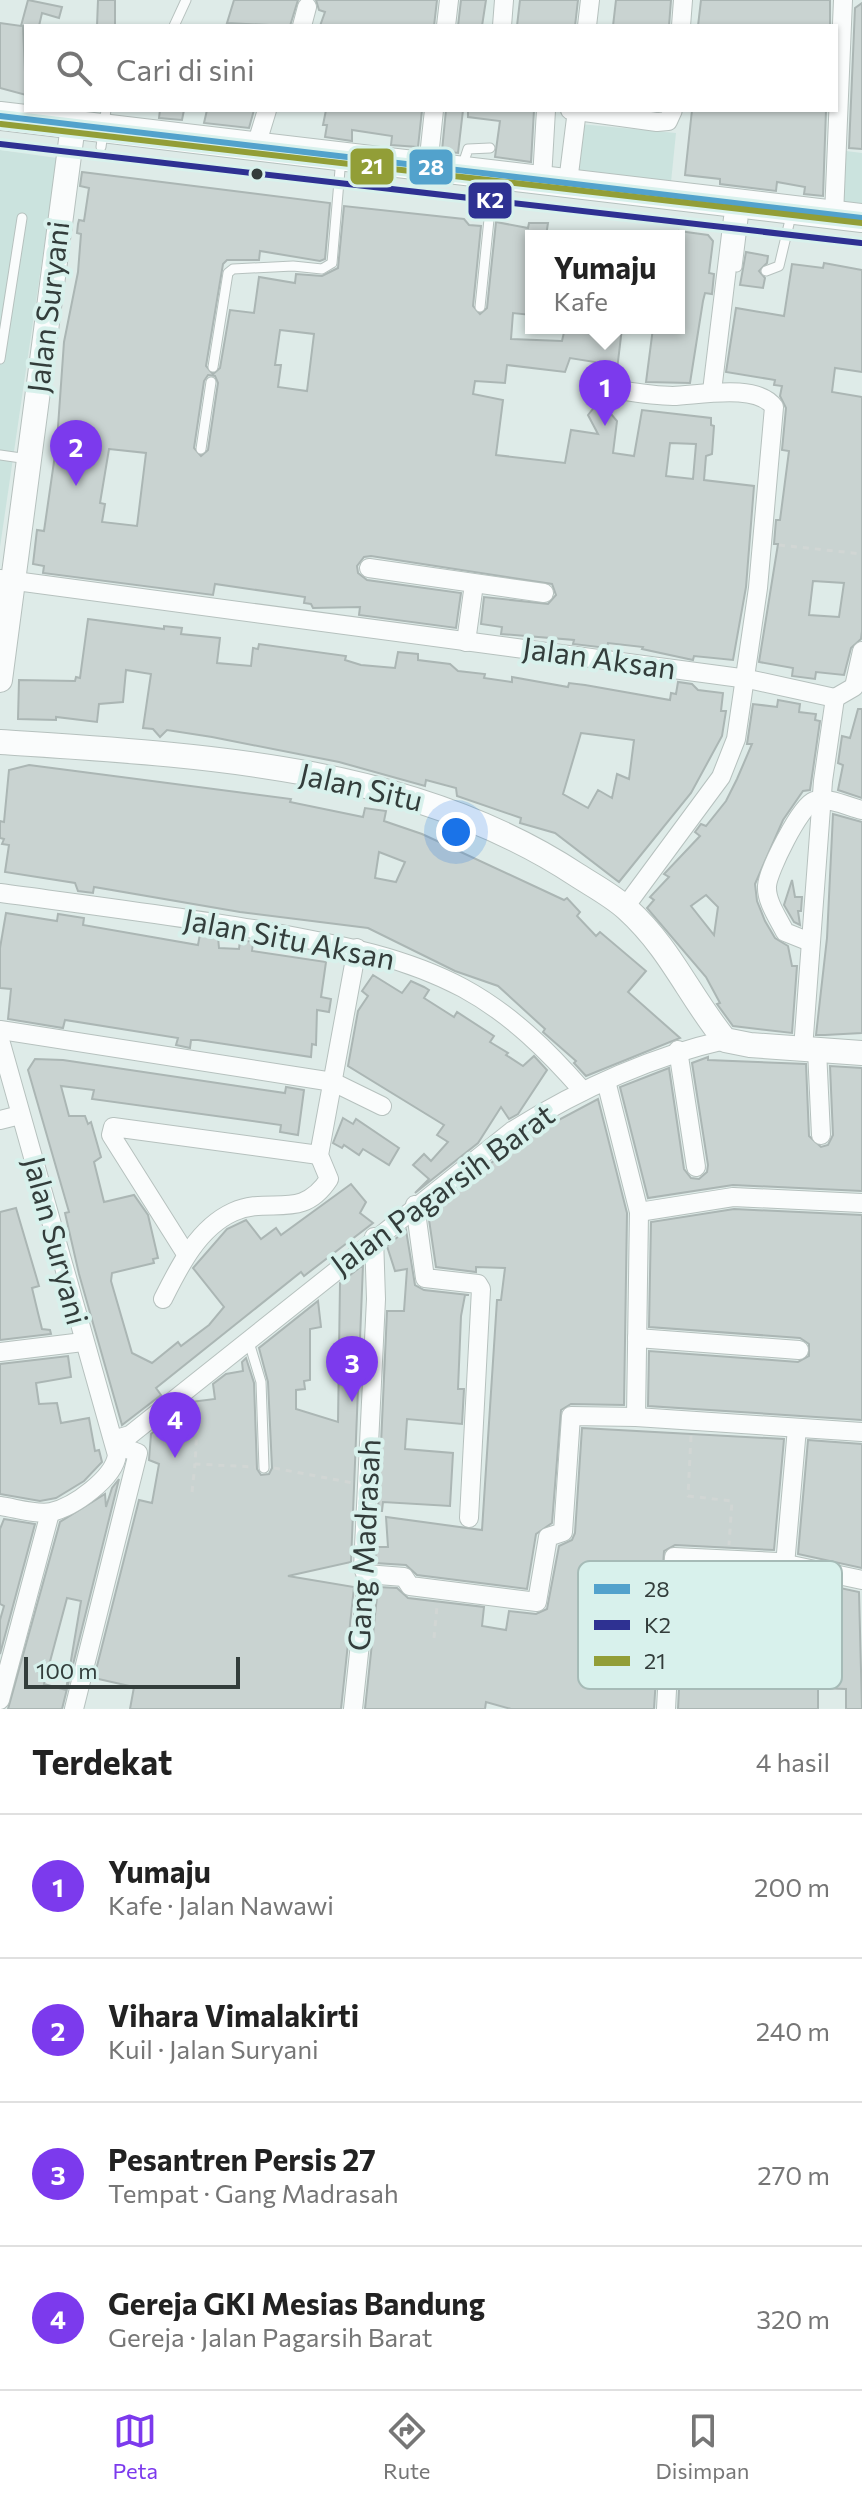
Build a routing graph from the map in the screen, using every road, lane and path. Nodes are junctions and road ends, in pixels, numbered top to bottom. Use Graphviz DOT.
graph roads {
  1 [pos="186,0"];
  2 [pos="449,0"];
  3 [pos="504,0"];
  4 [pos="590,0"];
  5 [pos="683,0"];
  6 [pos="843,0"];
  7 [pos="307,7"];
  8 [pos="175,24"];
  9 [pos="303,24"];
  10 [pos="446,24"];
  11 [pos="502,24"];
  12 [pos="587,24"];
  13 [pos="681,24"];
  14 [pos="266,112"];
  15 [pos="434,112"];
  16 [pos="546,112"];
  17 [pos="576,112"];
  18 [pos="590,112"];
  19 [pos="672,112"];
  20 [pos="0,116"];
  21 [pos="104,128"];
  22 [pos="0,134"];
  23 [pos="72,134"];
  24 [pos="256,146"];
  25 [pos="490,148"];
  26 [pos="340,164"];
  27 [pos="428,166"];
  28 [pos="461,170"];
  29 [pos="555,181"];
  30 [pos="492,190"];
  31 [pos="848,216"];
  32 [pos="22,218"];
  33 [pos="738,218"];
  34 [pos="789,224"];
  35 [pos="862,233"];
  36 [pos="766,271"];
  37 [pos="480,307"];
  38 [pos="0,359"];
  39 [pos="213,367"];
  40 [pos="211,382"];
  41 [pos="611,389"];
  42 [pos="712,391"];
  43 [pos="201,449"];
  44 [pos="0,455"];
  45 [pos="30,459"];
  46 [pos="763,544"];
  47 [pos="862,554"];
  48 [pos="369,568"];
  49 [pos="7,580"];
  50 [pos="474,584"];
  51 [pos="544,593"];
  52 [pos="466,642"];
  53 [pos="862,651"];
  54 [pos="748,679"];
  55 [pos="0,680"];
  56 [pos="835,698"];
  57 [pos="0,742"];
  58 [pos="822,800"];
  59 [pos="862,810"];
  60 [pos="0,893"];
  61 [pos="625,907"];
  62 [pos="810,942"];
  63 [pos="357,948"];
  64 [pos="0,1030"];
  65 [pos="0,1040"];
  66 [pos="725,1040"];
  67 [pos="678,1050"];
  68 [pos="810,1050"];
  69 [pos="862,1053"];
  70 [pos="606,1081"];
  71 [pos="333,1082"];
  72 [pos="583,1091"];
  73 [pos="382,1106"];
  74 [pos="20,1115"];
  75 [pos="0,1120"];
  76 [pos="821,1135"];
  77 [pos="319,1155"];
  78 [pos="696,1167"];
  79 [pos="862,1203"];
  80 [pos="415,1205"];
  81 [pos="639,1212"];
  82 [pos="374,1237"];
  83 [pos="186,1254"];
  84 [pos="163,1299"];
  85 [pos="637,1338"];
  86 [pos="248,1339"];
  87 [pos="83,1342"];
  88 [pos="799,1350"];
  89 [pos="0,1352"];
  90 [pos="636,1417"];
  91 [pos="692,1421"];
  92 [pos="797,1428"];
  93 [pos="862,1432"];
  94 [pos="116,1442"];
  95 [pos="195,1464"];
  96 [pos="264,1468"];
  97 [pos="192,1492"];
  98 [pos="0,1506"];
  99 [pos="50,1513"];
  100 [pos="469,1518"];
  101 [pos="728,1559"];
  102 [pos="672,1561"];
  103 [pos="747,1561"];
  104 [pos="785,1561"];
  105 [pos="366,1574"];
  106 [pos="842,1576"];
  107 [pos="862,1580"];
  108 [pos="438,1590"];
  109 [pos="434,1638"];
  110 [pos="667,1689"];
  111 [pos="0,1700"];
  112 [pos="74,1709"];
  113 [pos="353,1709"];
  114 [pos="666,1709"];
  1 -- 8 [label="lane"];
  2 -- 10 [label="street"];
  3 -- 11 [label="street"];
  4 -- 12 [label="street"];
  5 -- 13 [label="street"];
  6 -- 31 [label="street"];
  7 -- 9 [label="street"];
  14 -- 24 [label="street"];
  15 -- 27 [label="street"];
  16 -- 29 [label="street"];
  17 -- 29 [label="street"];
  18 -- 19 [label="street"];
  20 -- 23 [label="main road"];
  21 -- 23 [label="main road"];
  21 -- 24 [label="main road"];
  21 -- 26 [label="main road"];
  22 -- 23 [label="main road"];
  23 -- 45 [label="street, Jalan Suryani"];
  24 -- 26 [label="main road"];
  25 -- 28 [label="lane"];
  26 -- 27 [label="main road"];
  26 -- 30 [label="main road"];
  26 -- 39 [label="lane"];
  27 -- 28 [label="main road"];
  28 -- 29 [label="main road"];
  29 -- 31 [label="main road"];
  30 -- 33 [label="main road"];
  30 -- 37 [label="lane"];
  32 -- 38 [label="lane"];
  33 -- 34 [label="main road"];
  33 -- 42 [label="street"];
  34 -- 35 [label="main road"];
  34 -- 36 [label="lane"];
  40 -- 43 [label="lane"];
  41 -- 42 [label="street"];
  42 -- 46 [label="street"];
  44 -- 45 [label="lane"];
  45 -- 49 [label="street, Jalan Suryani"];
  46 -- 47 [label="path"];
  46 -- 54 [label="street"];
  48 -- 50 [label="street"];
  49 -- 52 [label="street, Jalan Aksan"];
  49 -- 55 [label="street, Jalan Suryani"];
  50 -- 51 [label="street"];
  50 -- 52 [label="street"];
  52 -- 54 [label="street, Jalan Aksan"];
  53 -- 56 [label="street"];
  54 -- 56 [label="street, Jalan Aksan"];
  54 -- 61 [label="street"];
  56 -- 58 [label="street"];
  57 -- 61 [label="street, Jalan Situ"];
  58 -- 59 [label="street"];
  58 -- 62 [label="street"];
  58 -- 62 [label="street"];
  60 -- 63 [label="street, Jalan Situ Aksan"];
  61 -- 66 [label="street, Jalan Situ"];
  62 -- 68 [label="street"];
  63 -- 71 [label="street"];
  63 -- 72 [label="street, Jalan Situ Aksan"];
  64 -- 71 [label="street"];
  65 -- 74 [label="street, Jalan Suryani"];
  66 -- 67 [label="street, Jalan Pagarsih Barat"];
  66 -- 68 [label="street, Jalan Pagarsih Barat"];
  67 -- 70 [label="street, Jalan Pagarsih Barat"];
  67 -- 78 [label="street"];
  68 -- 69 [label="street, Jalan Pagarsih Barat"];
  68 -- 76 [label="street"];
  70 -- 72 [label="street, Jalan Pagarsih Barat"];
  70 -- 81 [label="street"];
  71 -- 73 [label="street"];
  71 -- 77 [label="street"];
  72 -- 80 [label="street, Jalan Pagarsih Barat"];
  74 -- 75 [label="street"];
  74 -- 87 [label="street, Jalan Suryani"];
  77 -- 83 [label="street"];
  77 -- 83 [label="street"];
  79 -- 81 [label="street"];
  80 -- 82 [label="street, Jalan Pagarsih Barat"];
  80 -- 100 [label="street"];
  81 -- 85 [label="street"];
  82 -- 86 [label="street, Jalan Pagarsih Barat"];
  82 -- 105 [label="street, Gang Madrasah"];
  83 -- 84 [label="street"];
  85 -- 88 [label="street"];
  85 -- 90 [label="street"];
  86 -- 94 [label="street, Jalan Pagarsih Barat"];
  86 -- 96 [label="lane"];
  87 -- 89 [label="street"];
  87 -- 94 [label="street, Jalan Suryani"];
  90 -- 91 [label="street"];
  90 -- 108 [label="street"];
  91 -- 92 [label="street"];
  91 -- 101 [label="path"];
  92 -- 93 [label="street"];
  92 -- 104 [label="street"];
  94 -- 99 [label="street"];
  94 -- 112 [label="street, Jalan Suryani"];
  95 -- 97 [label="path"];
  98 -- 99 [label="street"];
  99 -- 111 [label="street"];
  101 -- 102 [label="street"];
  101 -- 103 [label="street"];
  105 -- 108 [label="street"];
  105 -- 113 [label="street, Gang Madrasah"];
  106 -- 107 [label="street"];
  108 -- 109 [label="path"];
  110 -- 114 [label="street"];
}
